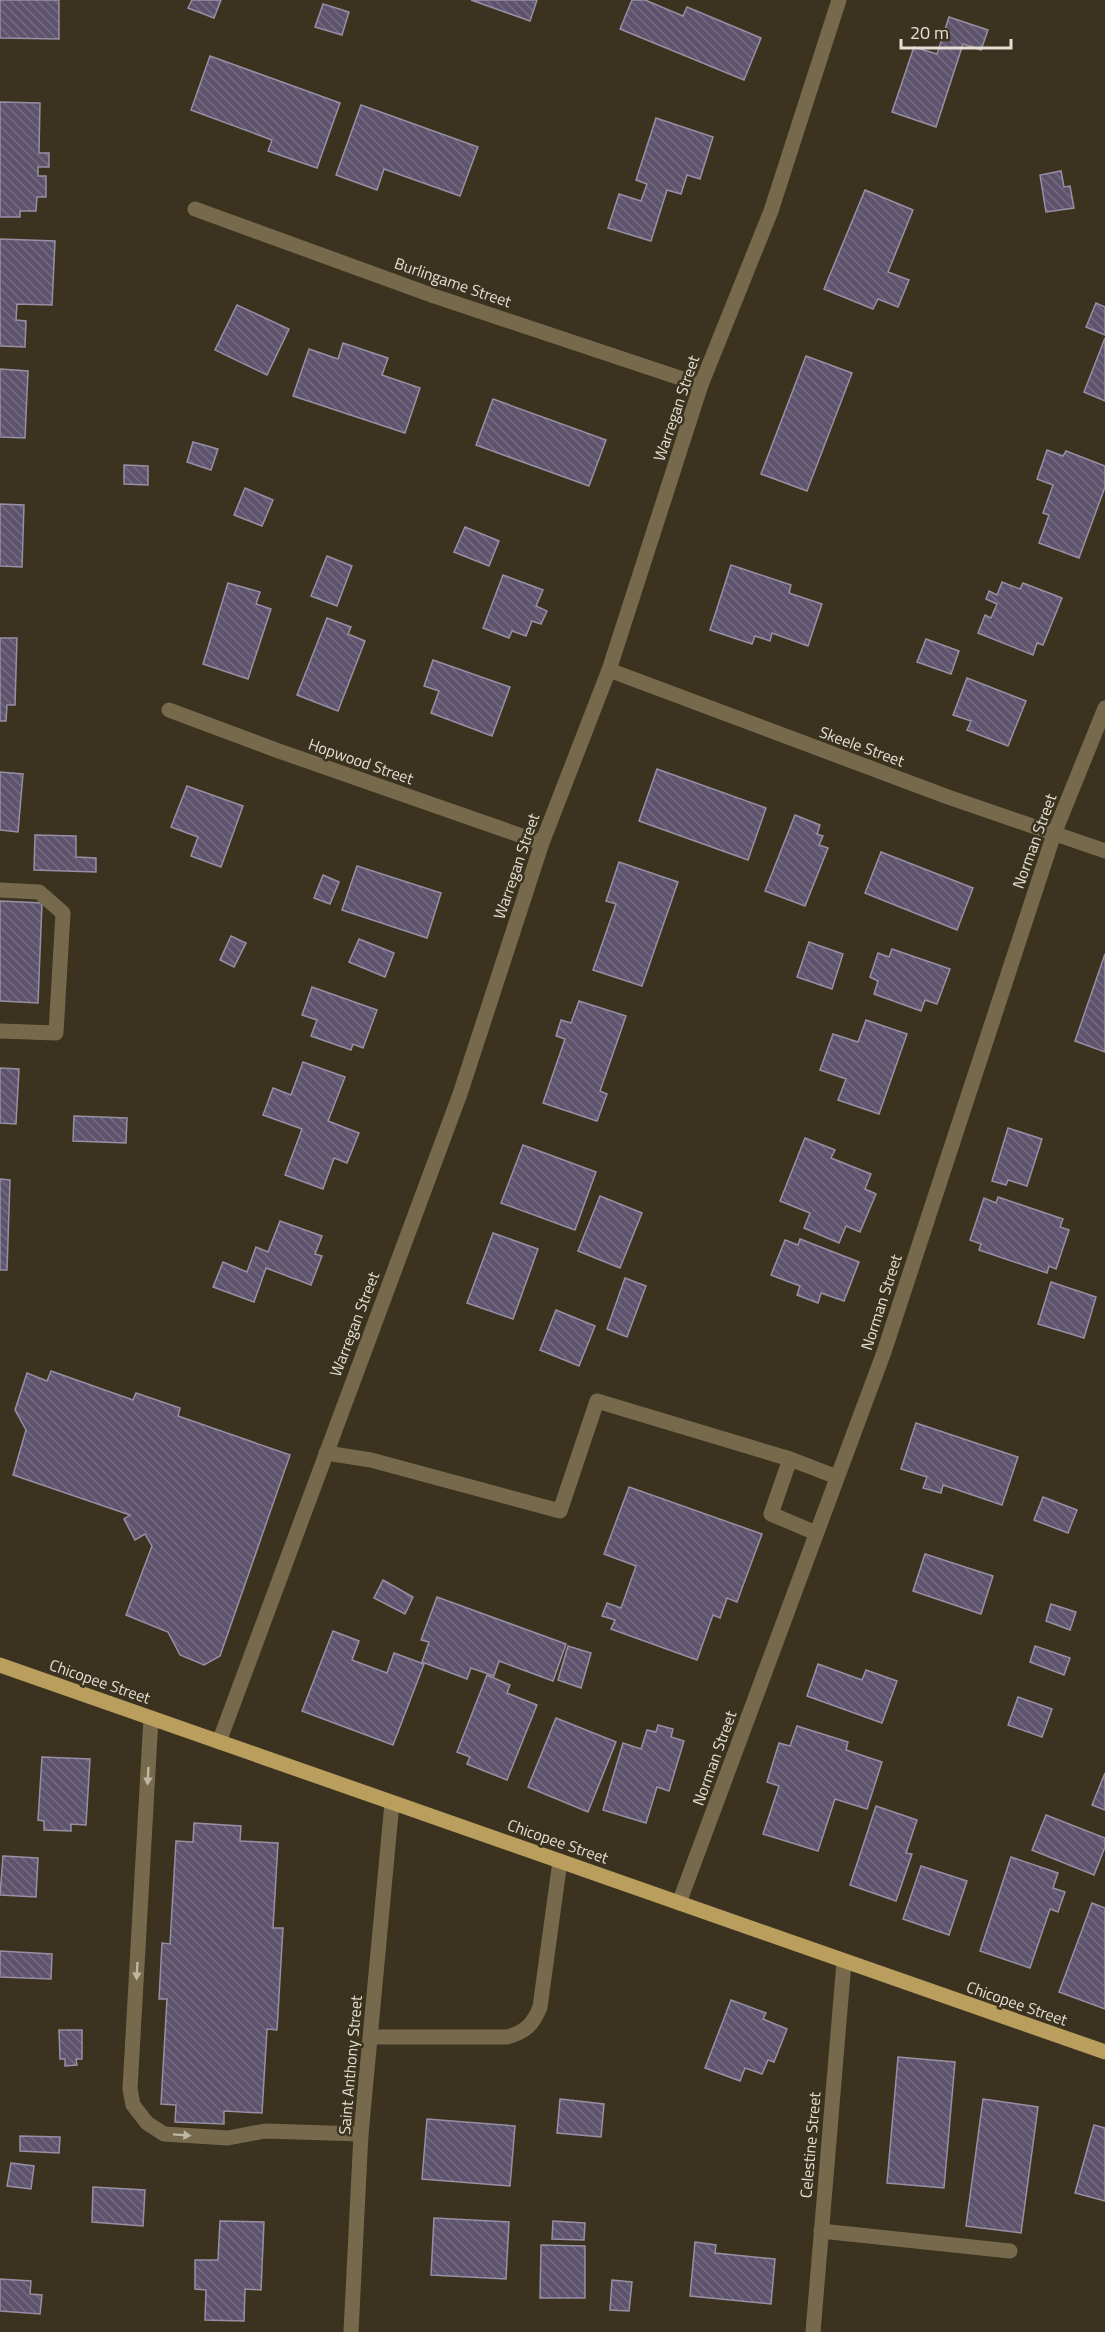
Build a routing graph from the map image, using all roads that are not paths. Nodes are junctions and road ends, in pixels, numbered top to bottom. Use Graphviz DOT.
graph roads {
  1 [pos="839,0"];
  2 [pos="195,209"];
  3 [pos="700,385"];
  4 [pos="609,670"];
  5 [pos="1105,708"];
  6 [pos="169,710"];
  7 [pos="1054,834"];
  8 [pos="542,843"];
  9 [pos="1105,851"];
  10 [pos="0,890"];
  11 [pos="0,1031"];
  12 [pos="326,1453"];
  13 [pos="790,1459"];
  14 [pos="837,1477"];
  15 [pos="816,1533"];
  16 [pos="0,1665"];
  17 [pos="151,1718"];
  18 [pos="219,1742"];
  19 [pos="392,1803"];
  20 [pos="560,1861"];
  21 [pos="679,1903"];
  22 [pos="843,1962"];
  23 [pos="370,2037"];
  24 [pos="1105,2052"];
  25 [pos="361,2134"];
  26 [pos="821,2231"];
  27 [pos="1010,2251"];
  28 [pos="351,2332"];
  29 [pos="813,2332"];
  1 -- 3 [label="street, Warregan Street"];
  2 -- 3 [label="street, Burlingame Street"];
  3 -- 4 [label="street, Warregan Street"];
  4 -- 7 [label="street, Skeele Street"];
  4 -- 8 [label="street, Warregan Street"];
  5 -- 7 [label="street, Norman Street"];
  6 -- 8 [label="street, Hopwood Street"];
  7 -- 9 [label="street, Skeele Street"];
  7 -- 14 [label="street, Norman Street"];
  8 -- 12 [label="street, Warregan Street"];
  10 -- 11 [label="street"];
  12 -- 13 [label="street"];
  12 -- 18 [label="street, Warregan Street"];
  13 -- 14 [label="street"];
  13 -- 15 [label="street"];
  14 -- 15 [label="street, Norman Street"];
  15 -- 21 [label="street, Norman Street"];
  16 -- 17 [label="main road, Chicopee Street"];
  17 -- 18 [label="main road, Chicopee Street"];
  17 -- 25 [label="street, one-way"];
  18 -- 19 [label="main road, Chicopee Street"];
  19 -- 20 [label="main road, Chicopee Street"];
  19 -- 23 [label="street, Saint Anthony Street"];
  20 -- 21 [label="main road, Chicopee Street"];
  20 -- 23 [label="street"];
  21 -- 22 [label="main road, Chicopee Street"];
  22 -- 24 [label="main road, Chicopee Street"];
  22 -- 26 [label="street, Celestine Street"];
  23 -- 25 [label="street, Saint Anthony Street"];
  25 -- 28 [label="street, Saint Anthony Street"];
  26 -- 27 [label="street"];
  26 -- 29 [label="street, Celestine Street"];
}
